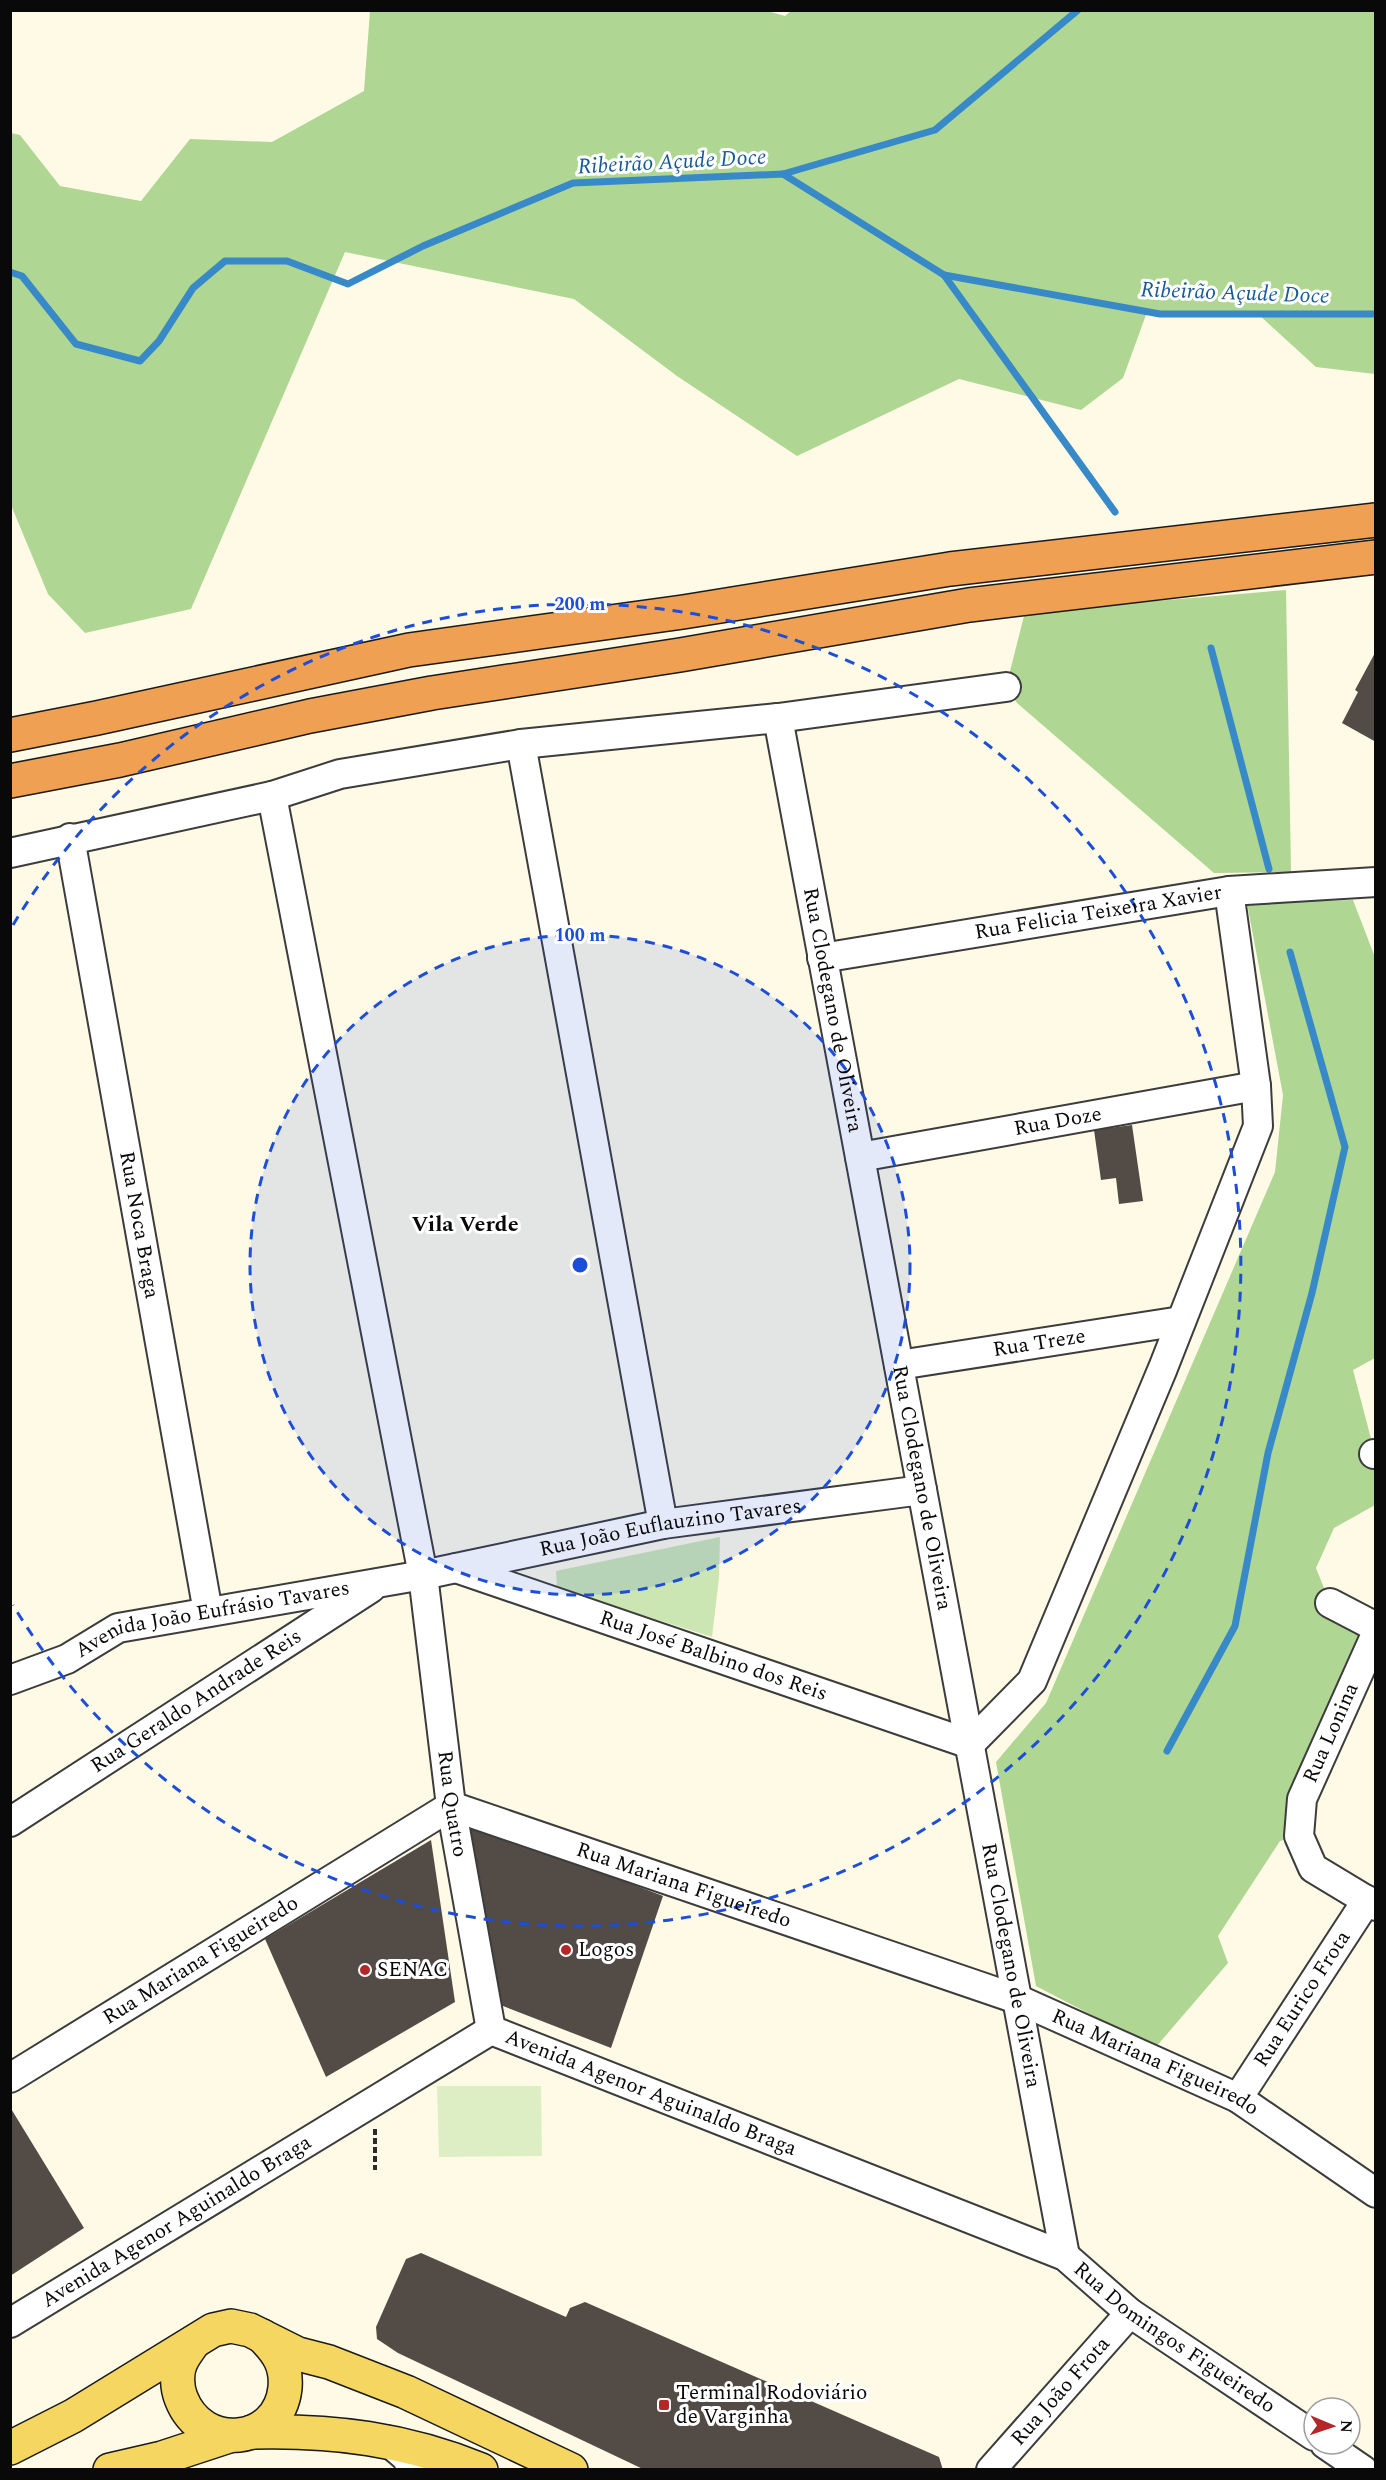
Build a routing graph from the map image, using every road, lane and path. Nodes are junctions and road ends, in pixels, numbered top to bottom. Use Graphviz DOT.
graph roads {
  1 [pos="1376,520"];
  2 [pos="1376,557"];
  3 [pos="1006,687"];
  4 [pos="778,718"];
  5 [pos="10,735"];
  6 [pos="521,744"];
  7 [pos="10,781"];
  8 [pos="272,796"];
  9 [pos="70,838"];
  10 [pos="10,853"];
  11 [pos="1376,882"];
  12 [pos="1229,891"];
  13 [pos="822,958"];
  14 [pos="1256,1086"];
  15 [pos="860,1157"];
  16 [pos="1181,1321"];
  17 [pos="898,1365"];
  18 [pos="922,1490"];
  19 [pos="663,1524"];
  20 [pos="456,1568"];
  21 [pos="423,1575"];
  22 [pos="383,1581"];
  23 [pos="1330,1603"];
  24 [pos="208,1612"];
  25 [pos="1376,1627"];
  26 [pos="1376,1634"];
  27 [pos="11,1675"];
  28 [pos="969,1744"];
  29 [pos="451,1806"];
  30 [pos="10,1822"];
  31 [pos="1371,1903"];
  32 [pos="1017,1999"];
  33 [pos="491,2031"];
  34 [pos="10,2078"];
  35 [pos="1238,2098"];
  36 [pos="375,2101"];
  37 [pos="375,2170"];
  38 [pos="1376,2193"];
  39 [pos="1065,2256"];
  40 [pos="1130,2313"];
  41 [pos="10,2323"];
  42 [pos="261,2335"];
  43 [pos="193,2343"];
  44 [pos="1302,2428"];
  45 [pos="240,2434"];
  46 [pos="386,2440"];
  47 [pos="10,2448"];
  48 [pos="1344,2456"];
  49 [pos="470,2468"];
  50 [pos="113,2469"];
  51 [pos="412,2469"];
  52 [pos="571,2469"];
  53 [pos="991,2469"];
  54 [pos="1364,2469"];
  1 -- 5 [label="highway"];
  2 -- 7 [label="highway"];
  3 -- 4 [label="street"];
  4 -- 6 [label="street"];
  4 -- 13 [label="street, Rua Clodegano de Oliveira"];
  6 -- 8 [label="street"];
  6 -- 19 [label="street"];
  8 -- 9 [label="street"];
  8 -- 21 [label="street, Rua Quatro"];
  9 -- 10 [label="street"];
  9 -- 24 [label="street, Rua Noca Braga"];
  11 -- 12 [label="street, Rua Felicia Teixeira Xavier"];
  12 -- 13 [label="street, Rua Felicia Teixeira Xavier"];
  12 -- 14 [label="street"];
  13 -- 15 [label="street, Rua Clodegano de Oliveira"];
  14 -- 15 [label="street, Rua Doze"];
  14 -- 16 [label="street"];
  15 -- 17 [label="street, Rua Clodegano de Oliveira"];
  16 -- 17 [label="street, Rua Treze"];
  16 -- 28 [label="street"];
  17 -- 18 [label="street, Rua Clodegano de Oliveira"];
  18 -- 19 [label="street, Rua João Euflauzino Tavares"];
  18 -- 28 [label="street, Rua Clodegano de Oliveira"];
  19 -- 20 [label="street, Rua João Euflauzino Tavares"];
  20 -- 21 [label="street, Rua João Euflauzino Tavares"];
  20 -- 28 [label="street, Rua José Balbino dos Reis"];
  21 -- 22 [label="street, Avenida João Eufrásio Tavares"];
  21 -- 29 [label="street, Rua Quatro"];
  22 -- 24 [label="street, Avenida João Eufrásio Tavares"];
  22 -- 30 [label="street, Rua Geraldo Andrade Reis"];
  23 -- 25 [label="street"];
  24 -- 27 [label="street, Avenida João Eufrásio Tavares"];
  26 -- 31 [label="street, Rua Lonina"];
  28 -- 32 [label="street, Rua Clodegano de Oliveira"];
  29 -- 32 [label="street, Rua Mariana Figueiredo"];
  29 -- 33 [label="street, Rua Quatro"];
  29 -- 34 [label="street, Rua Mariana Figueiredo"];
  31 -- 35 [label="street, Rua Eurico Frota"];
  32 -- 35 [label="street, Rua Mariana Figueiredo"];
  32 -- 39 [label="street, Rua Clodegano de Oliveira"];
  33 -- 36 [label="street, Avenida Agenor Aguinaldo Braga"];
  33 -- 39 [label="street, Avenida Agenor Aguinaldo Braga"];
  35 -- 38 [label="street, Rua Mariana Figueiredo"];
  36 -- 37 [label="path"];
  36 -- 41 [label="street, Avenida Agenor Aguinaldo Braga"];
  39 -- 40 [label="street, Rua Domingos Figueiredo"];
  40 -- 44 [label="street, Rua Domingos Figueiredo"];
  40 -- 53 [label="street, Rua João Frota"];
  42 -- 43 [label="main road"];
  42 -- 45 [label="main road"];
  42 -- 52 [label="main road"];
  43 -- 45 [label="main road"];
  43 -- 47 [label="main road"];
  45 -- 46 [label="main road"];
  45 -- 50 [label="main road"];
  46 -- 49 [label="main road"];
  46 -- 51 [label="street"];
  48 -- 54 [label="street"];
}
